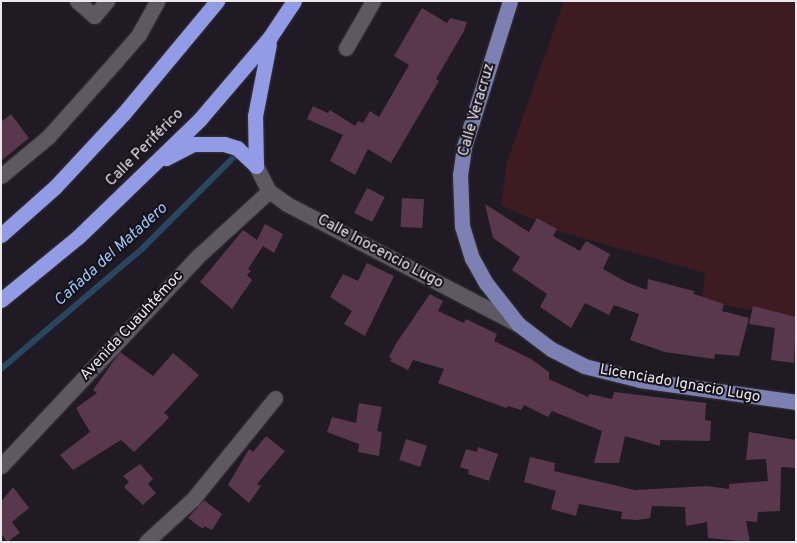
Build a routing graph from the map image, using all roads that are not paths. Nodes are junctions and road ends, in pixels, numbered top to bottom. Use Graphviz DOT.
graph roads {
  1 [pos="77,1"];
  2 [pos="107,1"];
  3 [pos="157,1"];
  4 [pos="294,1"];
  5 [pos="374,1"];
  6 [pos="510,1"];
  7 [pos="214,2"];
  8 [pos="270,37"];
  9 [pos="346,48"];
  10 [pos="154,165"];
  11 [pos="256,166"];
  12 [pos="1,176"];
  13 [pos="269,191"];
  14 [pos="1,235"];
  15 [pos="1,300"];
  16 [pos="518,324"];
  17 [pos="275,398"];
  18 [pos="796,402"];
  19 [pos="1,466"];
  20 [pos="146,542"];
  1 -- 2 [label="street"];
  3 -- 12 [label="street"];
  4 -- 8 [label="highway, Calle Periférico"];
  5 -- 9 [label="street"];
  6 -- 16 [label="main road, Calle Veracruz"];
  7 -- 14 [label="highway"];
  8 -- 10 [label="highway, Calle Periférico"];
  8 -- 11 [label="highway"];
  10 -- 11 [label="highway"];
  10 -- 15 [label="highway, Calle Periférico"];
  11 -- 13 [label="street"];
  13 -- 16 [label="street, Calle Inocencio Lugo"];
  13 -- 19 [label="street, Avenida Cuauhtémoc"];
  16 -- 18 [label="main road, Licenciado Ignacio Lugo"];
  17 -- 20 [label="street"];
}
